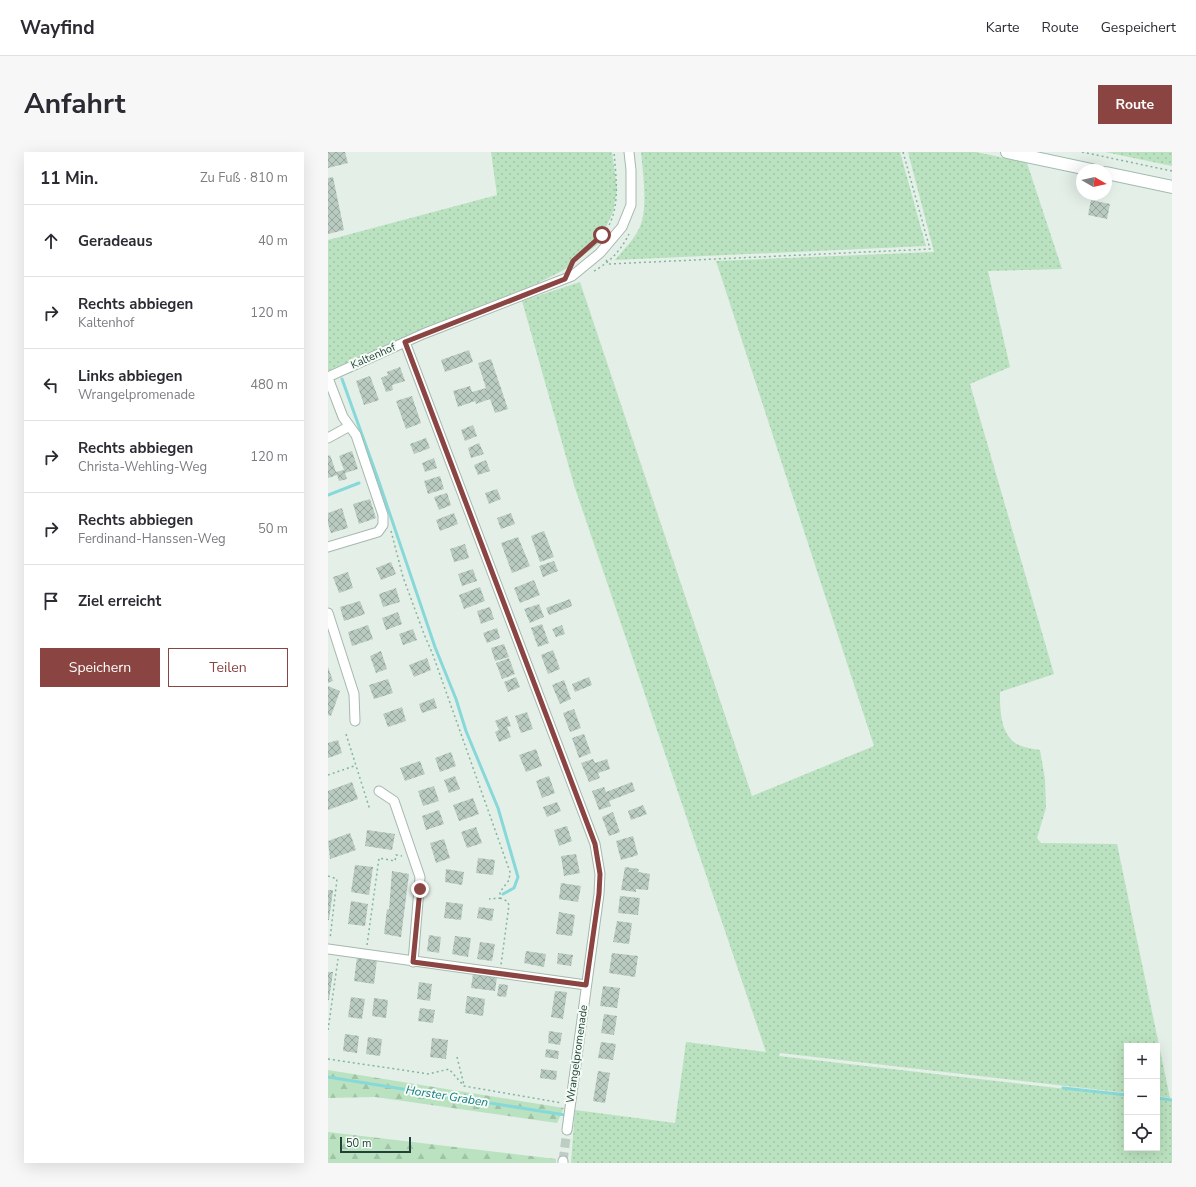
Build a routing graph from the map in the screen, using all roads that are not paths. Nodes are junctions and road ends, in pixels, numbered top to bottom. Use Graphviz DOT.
graph roads {
  1 [pos="629,152"];
  2 [pos="1007,152"];
  3 [pos="1076,167"];
  4 [pos="1112,174"];
  5 [pos="1172,187"];
  6 [pos="405,342"];
  7 [pos="328,378"];
  8 [pos="348,427"];
  9 [pos="328,438"];
  10 [pos="328,548"];
  11 [pos="328,613"];
  12 [pos="354,721"];
  13 [pos="379,791"];
  14 [pos="328,949"];
  15 [pos="413,962"];
  16 [pos="586,985"];
  17 [pos="567,1130"];
  1 -- 6 [label="street, Kaltenhof"];
  2 -- 3 [label="main road"];
  4 -- 5 [label="main road"];
  6 -- 7 [label="street, Kaltenhof"];
  6 -- 16 [label="street, Wrangelpromenade"];
  7 -- 8 [label="street"];
  8 -- 9 [label="street"];
  8 -- 10 [label="street"];
  11 -- 12 [label="street"];
  13 -- 15 [label="street"];
  14 -- 15 [label="street"];
  15 -- 16 [label="street"];
  16 -- 17 [label="street, Wrangelpromenade"];
}
